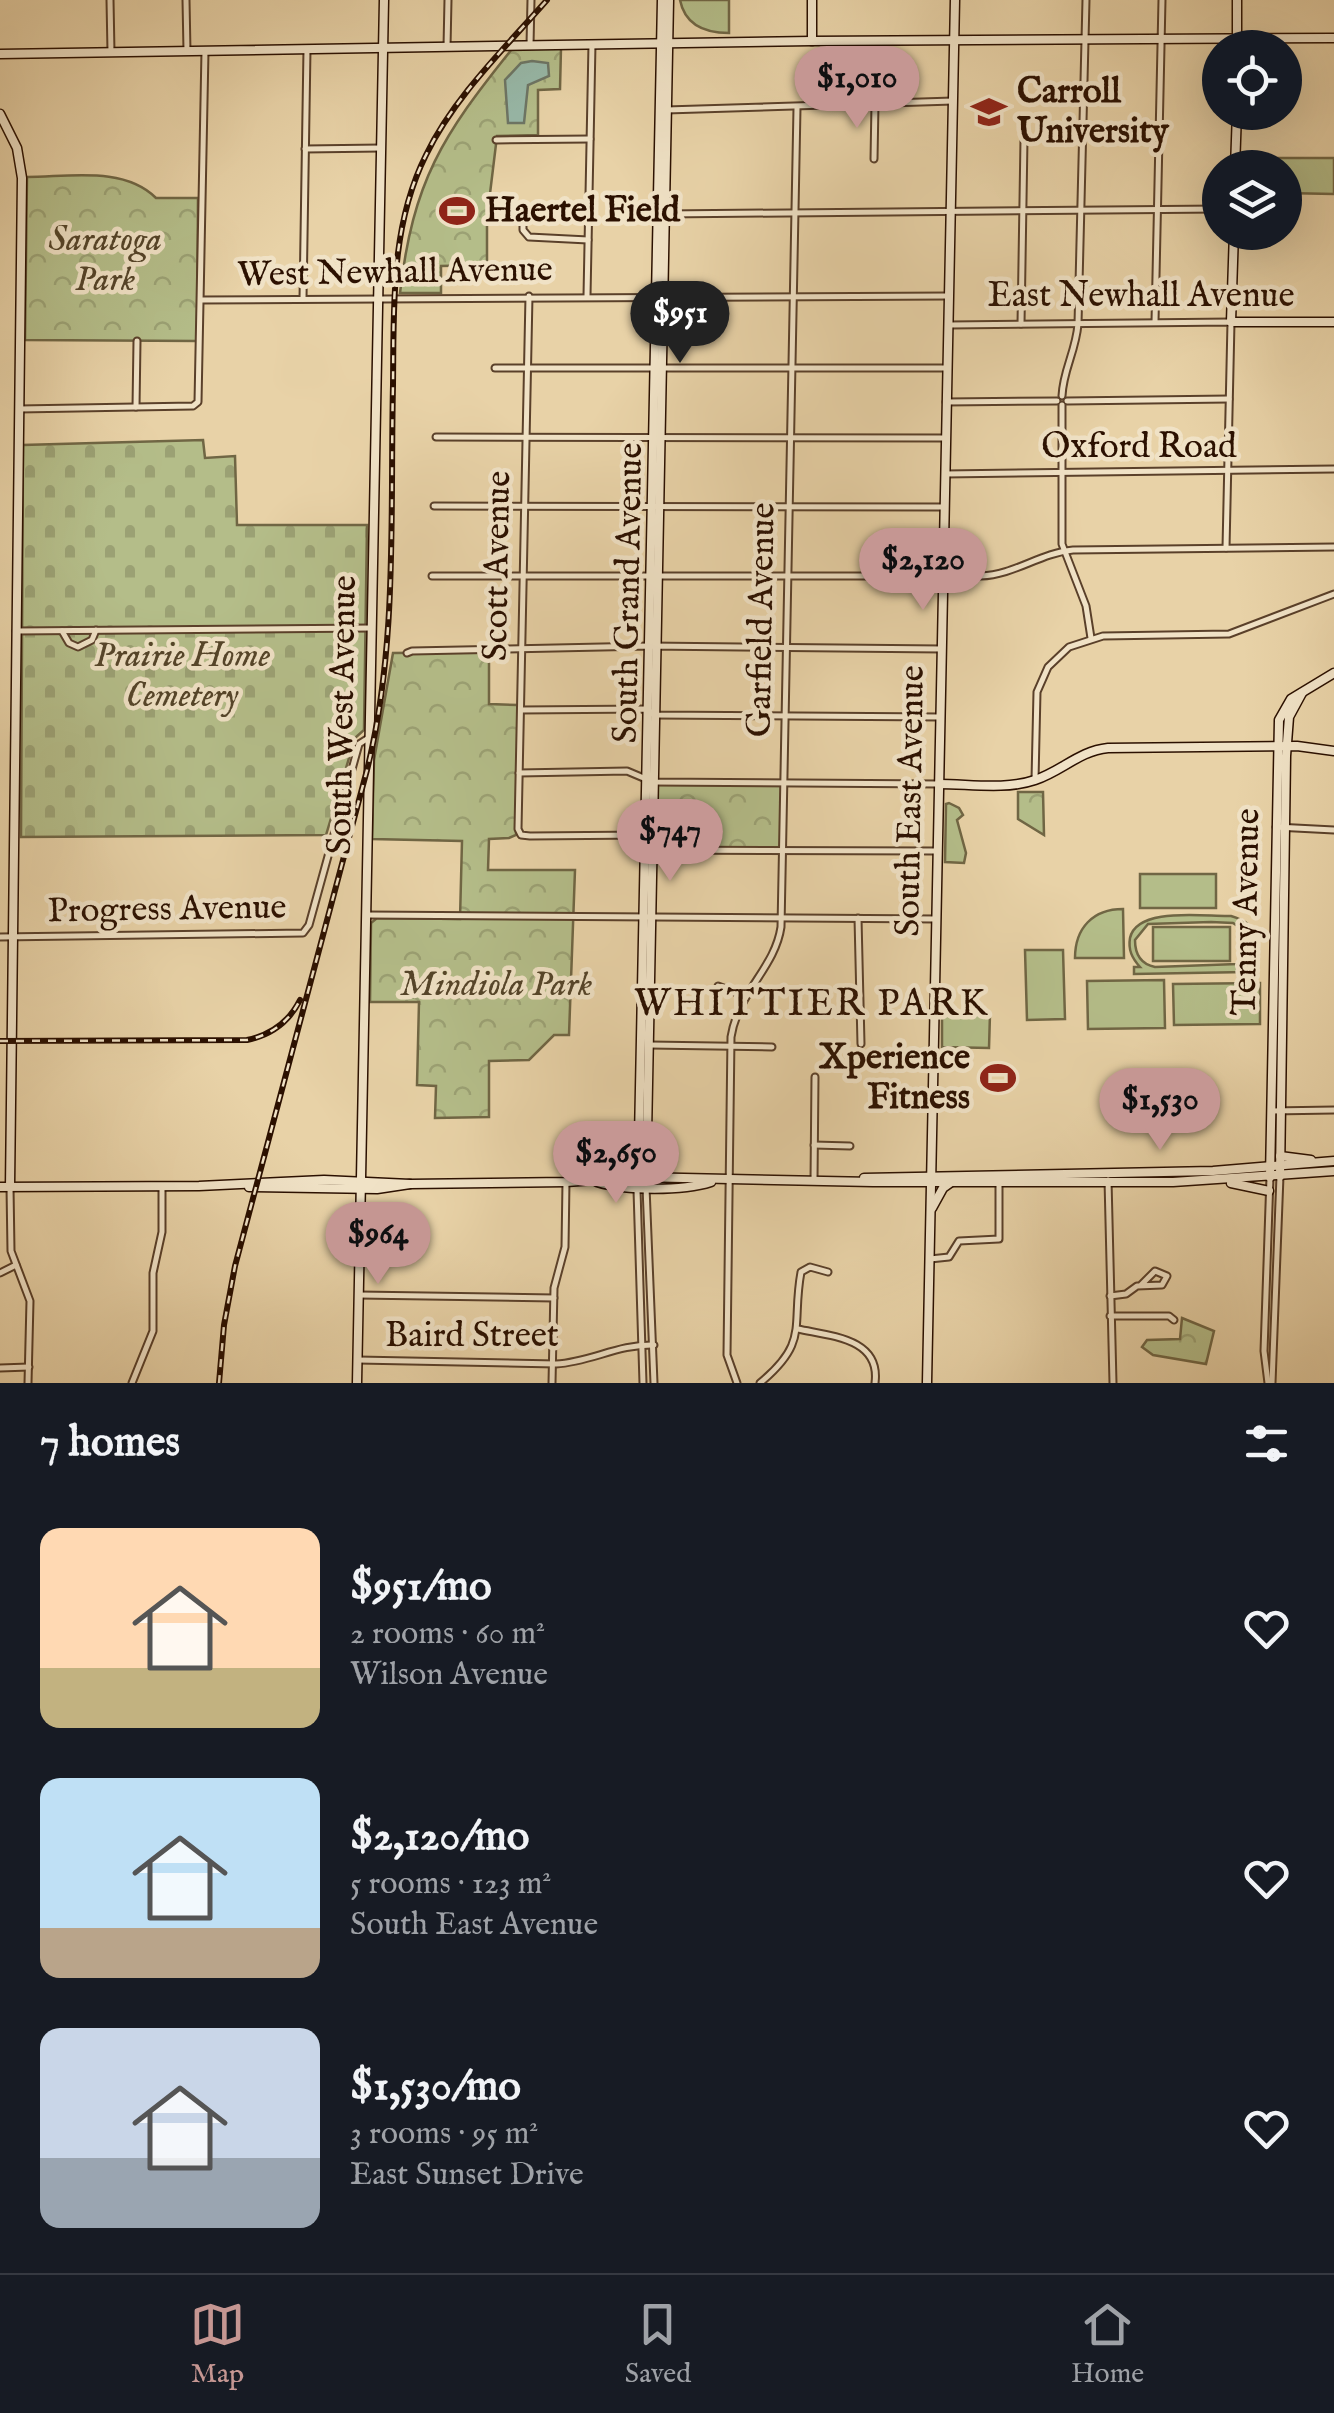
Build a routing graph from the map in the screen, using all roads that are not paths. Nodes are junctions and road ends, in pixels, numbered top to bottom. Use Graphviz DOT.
graph roads {
  1 [pos="110,0"];
  2 [pos="186,0"];
  3 [pos="384,0"];
  4 [pos="448,0"];
  5 [pos="530,0"];
  6 [pos="665,0"];
  7 [pos="812,0"];
  8 [pos="955,0"];
  9 [pos="1086,0"];
  10 [pos="1162,0"];
  11 [pos="1238,0"];
  12 [pos="1238,30"];
  13 [pos="1334,38"];
  14 [pos="954,39"];
  15 [pos="1085,40"];
  16 [pos="1161,40"];
  17 [pos="1302,40"];
  18 [pos="812,41"];
  19 [pos="1202,42"];
  20 [pos="664,43"];
  21 [pos="592,44"];
  22 [pos="530,45"];
  23 [pos="446,47"];
  24 [pos="383,48"];
  25 [pos="307,49"];
  26 [pos="187,50"];
  27 [pos="205,50"];
  28 [pos="111,52"];
  29 [pos="0,54"];
  30 [pos="953,101"];
  31 [pos="875,104"];
  32 [pos="796,108"];
  33 [pos="662,110"];
  34 [pos="1,118"];
  35 [pos="590,139"];
  36 [pos="496,140"];
  37 [pos="1024,140"];
  38 [pos="381,148"];
  39 [pos="305,149"];
  40 [pos="874,159"];
  41 [pos="523,209"];
  42 [pos="1202,209"];
  43 [pos="950,210"];
  44 [pos="1023,210"];
  45 [pos="1081,210"];
  46 [pos="1157,210"];
  47 [pos="795,212"];
  48 [pos="660,214"];
  49 [pos="588,240"];
  50 [pos="1233,250"];
  51 [pos="659,295"];
  52 [pos="529,296"];
  53 [pos="587,296"];
  54 [pos="793,296"];
  55 [pos="949,296"];
  56 [pos="303,299"];
  57 [pos="378,299"];
  58 [pos="201,300"];
  59 [pos="1230,322"];
  60 [pos="1334,322"];
  61 [pos="1155,323"];
  62 [pos="1021,324"];
  63 [pos="1078,324"];
  64 [pos="948,325"];
  65 [pos="136,341"];
  66 [pos="495,368"];
  67 [pos="527,368"];
  68 [pos="658,368"];
  69 [pos="792,368"];
  70 [pos="947,368"];
  71 [pos="1229,400"];
  72 [pos="1062,401"];
  73 [pos="946,402"];
  74 [pos="136,407"];
  75 [pos="19,409"];
  76 [pos="436,437"];
  77 [pos="526,437"];
  78 [pos="657,437"];
  79 [pos="790,438"];
  80 [pos="946,438"];
  81 [pos="1334,469"];
  82 [pos="1228,472"];
  83 [pos="1061,473"];
  84 [pos="945,474"];
  85 [pos="434,506"];
  86 [pos="524,507"];
  87 [pos="655,507"];
  88 [pos="789,507"];
  89 [pos="944,507"];
  90 [pos="1334,547"];
  91 [pos="1226,548"];
  92 [pos="1064,551"];
  93 [pos="432,576"];
  94 [pos="523,576"];
  95 [pos="653,576"];
  96 [pos="788,576"];
  97 [pos="943,577"];
  98 [pos="1334,594"];
  99 [pos="372,628"];
  100 [pos="62,630"];
  101 [pos="96,630"];
  102 [pos="16,631"];
  103 [pos="1091,638"];
  104 [pos="652,646"];
  105 [pos="786,648"];
  106 [pos="942,649"];
  107 [pos="522,650"];
  108 [pos="407,653"];
  109 [pos="1334,672"];
  110 [pos="520,710"];
  111 [pos="651,712"];
  112 [pos="785,716"];
  113 [pos="940,717"];
  114 [pos="370,736"];
  115 [pos="1282,746"];
  116 [pos="1334,751"];
  117 [pos="352,770"];
  118 [pos="370,772"];
  119 [pos="519,773"];
  120 [pos="650,780"];
  121 [pos="1035,780"];
  122 [pos="784,782"];
  123 [pos="939,784"];
  124 [pos="1281,827"];
  125 [pos="1334,830"];
  126 [pos="649,835"];
  127 [pos="648,850"];
  128 [pos="782,850"];
  129 [pos="938,851"];
  130 [pos="367,916"];
  131 [pos="647,918"];
  132 [pos="781,918"];
  133 [pos="858,918"];
  134 [pos="936,919"];
  135 [pos="0,937"];
  136 [pos="12,938"];
  137 [pos="718,986"];
  138 [pos="744,996"];
  139 [pos="860,1044"];
  140 [pos="645,1045"];
  141 [pos="731,1046"];
  142 [pos="772,1047"];
  143 [pos="815,1077"];
  144 [pos="1271,1110"];
  145 [pos="1282,1110"];
  146 [pos="1334,1110"];
  147 [pos="1275,1138"];
  148 [pos="814,1145"];
  149 [pos="850,1146"];
  150 [pos="1280,1156"];
  151 [pos="1330,1162"];
  152 [pos="932,1163"];
  153 [pos="1275,1172"];
  154 [pos="1334,1172"];
  155 [pos="1108,1177"];
  156 [pos="931,1178"];
  157 [pos="955,1178"];
  158 [pos="1000,1178"];
  159 [pos="729,1180"];
  160 [pos="814,1180"];
  161 [pos="859,1180"];
  162 [pos="1222,1180"];
  163 [pos="566,1182"];
  164 [pos="642,1182"];
  165 [pos="895,1182"];
  166 [pos="361,1185"];
  167 [pos="162,1186"];
  168 [pos="5,1187"];
  169 [pos="1270,1191"];
  170 [pos="930,1200"];
  171 [pos="930,1212"];
  172 [pos="1269,1256"];
  173 [pos="1279,1256"];
  174 [pos="929,1258"];
  175 [pos="16,1265"];
  176 [pos="828,1272"];
  177 [pos="0,1274"];
  178 [pos="1141,1285"];
  179 [pos="360,1295"];
  180 [pos="1110,1296"];
  181 [pos="554,1298"];
  182 [pos="1110,1316"];
  183 [pos="1174,1320"];
  184 [pos="1266,1320"];
  185 [pos="1276,1320"];
  186 [pos="798,1329"];
  187 [pos="644,1344"];
  188 [pos="654,1345"];
  189 [pos="358,1360"];
  190 [pos="553,1364"];
  191 [pos="28,1367"];
  192 [pos="0,1368"];
  193 [pos="28,1383"];
  194 [pos="132,1383"];
  195 [pos="357,1383"];
  196 [pos="552,1383"];
  197 [pos="643,1383"];
  198 [pos="654,1383"];
  199 [pos="737,1383"];
  200 [pos="760,1383"];
  201 [pos="875,1383"];
  202 [pos="926,1383"];
  203 [pos="1113,1383"];
  204 [pos="1270,1383"];
  1 -- 28 [label="street"];
  2 -- 26 [label="street"];
  3 -- 24 [label="street, South West Avenue"];
  4 -- 23 [label="street"];
  5 -- 22 [label="street"];
  6 -- 20 [label="street, South Grand Avenue"];
  7 -- 18 [label="street"];
  8 -- 14 [label="street, South East Avenue"];
  9 -- 15 [label="street"];
  10 -- 16 [label="street"];
  11 -- 12 [label="street"];
  13 -- 17 [label="street"];
  14 -- 15 [label="street"];
  14 -- 18 [label="street"];
  14 -- 30 [label="street, South East Avenue"];
  15 -- 16 [label="street"];
  15 -- 45 [label="street"];
  16 -- 19 [label="street"];
  16 -- 46 [label="street"];
  18 -- 20 [label="street"];
  20 -- 21 [label="street"];
  20 -- 33 [label="street, South Grand Avenue"];
  21 -- 22 [label="street"];
  21 -- 35 [label="street"];
  22 -- 23 [label="street"];
  23 -- 24 [label="street"];
  24 -- 25 [label="street"];
  24 -- 38 [label="street, South West Avenue"];
  25 -- 27 [label="street"];
  25 -- 39 [label="street"];
  26 -- 27 [label="street"];
  26 -- 28 [label="street"];
  27 -- 58 [label="street"];
  28 -- 29 [label="street"];
  30 -- 31 [label="street"];
  30 -- 43 [label="street, South East Avenue"];
  31 -- 32 [label="street"];
  31 -- 40 [label="street"];
  32 -- 33 [label="street"];
  32 -- 47 [label="street, Garfield Avenue"];
  33 -- 48 [label="street, South Grand Avenue"];
  34 -- 75 [label="street"];
  35 -- 36 [label="street"];
  35 -- 49 [label="street"];
  37 -- 44 [label="street"];
  38 -- 39 [label="street"];
  38 -- 57 [label="street, South West Avenue"];
  39 -- 56 [label="street"];
  41 -- 49 [label="street"];
  42 -- 46 [label="street"];
  43 -- 44 [label="street"];
  43 -- 47 [label="street"];
  43 -- 55 [label="street, South East Avenue"];
  44 -- 45 [label="street"];
  44 -- 62 [label="street"];
  45 -- 46 [label="street"];
  45 -- 63 [label="street"];
  46 -- 61 [label="street"];
  47 -- 48 [label="street"];
  47 -- 54 [label="street, Garfield Avenue"];
  48 -- 51 [label="street, South Grand Avenue"];
  49 -- 53 [label="street"];
  50 -- 59 [label="street"];
  51 -- 53 [label="street, West Newhall Avenue"];
  51 -- 54 [label="street, West Newhall Avenue"];
  51 -- 68 [label="street, South Grand Avenue"];
  52 -- 53 [label="street, West Newhall Avenue"];
  52 -- 57 [label="street, West Newhall Avenue"];
  52 -- 67 [label="street, Scott Avenue"];
  54 -- 55 [label="street, West Newhall Avenue"];
  54 -- 69 [label="street, Garfield Avenue"];
  55 -- 64 [label="street, South East Avenue"];
  56 -- 57 [label="street, West Newhall Avenue"];
  56 -- 58 [label="street, West Newhall Avenue"];
  57 -- 99 [label="street, South West Avenue"];
  58 -- 74 [label="street"];
  59 -- 60 [label="street, East Newhall Avenue"];
  59 -- 61 [label="street, East Newhall Avenue"];
  59 -- 71 [label="street"];
  61 -- 63 [label="street, East Newhall Avenue"];
  62 -- 63 [label="street, East Newhall Avenue"];
  62 -- 64 [label="street, East Newhall Avenue"];
  63 -- 72 [label="street"];
  64 -- 70 [label="street, South East Avenue"];
  65 -- 74 [label="street"];
  66 -- 67 [label="street"];
  67 -- 68 [label="street"];
  67 -- 77 [label="street, Scott Avenue"];
  68 -- 69 [label="street"];
  68 -- 78 [label="street, South Grand Avenue"];
  69 -- 70 [label="street"];
  69 -- 79 [label="street, Garfield Avenue"];
  70 -- 73 [label="street, South East Avenue"];
  71 -- 72 [label="street"];
  71 -- 82 [label="street"];
  72 -- 73 [label="street"];
  72 -- 83 [label="street"];
  73 -- 80 [label="street, South East Avenue"];
  74 -- 75 [label="street"];
  75 -- 102 [label="street"];
  76 -- 77 [label="street"];
  77 -- 78 [label="street"];
  77 -- 86 [label="street, Scott Avenue"];
  78 -- 79 [label="street"];
  78 -- 87 [label="street, South Grand Avenue"];
  79 -- 80 [label="street"];
  79 -- 88 [label="street, Garfield Avenue"];
  80 -- 84 [label="street, South East Avenue"];
  81 -- 82 [label="street, Oxford Road"];
  82 -- 83 [label="street, Oxford Road"];
  82 -- 91 [label="street"];
  83 -- 84 [label="street, Oxford Road"];
  83 -- 92 [label="street"];
  84 -- 89 [label="street, South East Avenue"];
  85 -- 86 [label="street"];
  86 -- 87 [label="street"];
  86 -- 94 [label="street, Scott Avenue"];
  87 -- 88 [label="street"];
  87 -- 95 [label="street, South Grand Avenue"];
  88 -- 89 [label="street"];
  88 -- 96 [label="street, Garfield Avenue"];
  89 -- 97 [label="street, South East Avenue"];
  90 -- 91 [label="street"];
  91 -- 92 [label="street"];
  92 -- 97 [label="street"];
  92 -- 103 [label="street"];
  93 -- 94 [label="street"];
  94 -- 95 [label="street"];
  94 -- 107 [label="street, Scott Avenue"];
  95 -- 96 [label="street"];
  95 -- 104 [label="street, South Grand Avenue"];
  96 -- 97 [label="street"];
  96 -- 105 [label="street, Garfield Avenue"];
  97 -- 106 [label="street, South East Avenue"];
  98 -- 103 [label="street"];
  99 -- 101 [label="street"];
  99 -- 114 [label="street, South West Avenue"];
  100 -- 101 [label="street"];
  100 -- 101 [label="street"];
  100 -- 102 [label="street"];
  102 -- 136 [label="street"];
  103 -- 121 [label="street"];
  104 -- 105 [label="street"];
  104 -- 107 [label="street"];
  104 -- 111 [label="street, South Grand Avenue"];
  105 -- 106 [label="street"];
  105 -- 112 [label="street, Garfield Avenue"];
  106 -- 113 [label="street, South East Avenue"];
  107 -- 108 [label="street"];
  107 -- 110 [label="street, Scott Avenue"];
  109 -- 115 [label="street, Tenny Avenue"];
  110 -- 111 [label="street"];
  110 -- 119 [label="street, Scott Avenue"];
  111 -- 112 [label="street"];
  111 -- 120 [label="street, South Grand Avenue"];
  112 -- 113 [label="street"];
  112 -- 122 [label="street, Garfield Avenue"];
  113 -- 123 [label="street, South East Avenue"];
  114 -- 117 [label="street, Progress Avenue"];
  114 -- 118 [label="street, South West Avenue"];
  115 -- 116 [label="street"];
  115 -- 121 [label="street"];
  115 -- 124 [label="street, Tenny Avenue"];
  117 -- 118 [label="street"];
  117 -- 136 [label="street, Progress Avenue"];
  118 -- 130 [label="street, South West Avenue"];
  119 -- 120 [label="street"];
  119 -- 126 [label="street, Scott Avenue"];
  120 -- 122 [label="street"];
  120 -- 126 [label="street, South Grand Avenue"];
  121 -- 123 [label="street"];
  122 -- 123 [label="street"];
  122 -- 128 [label="street, Garfield Avenue"];
  123 -- 129 [label="street, South East Avenue"];
  124 -- 125 [label="street"];
  124 -- 144 [label="street, Tenny Avenue"];
  124 -- 145 [label="street, Tenny Avenue"];
  126 -- 127 [label="street, South Grand Avenue"];
  127 -- 128 [label="street"];
  127 -- 131 [label="street, South Grand Avenue"];
  128 -- 129 [label="street"];
  128 -- 132 [label="street, Garfield Avenue"];
  129 -- 134 [label="street, South East Avenue"];
  130 -- 131 [label="street"];
  130 -- 166 [label="street, South West Avenue"];
  131 -- 132 [label="street"];
  131 -- 140 [label="street, South Grand Avenue"];
  132 -- 133 [label="street"];
  132 -- 138 [label="street, Garfield Avenue"];
  133 -- 134 [label="street"];
  133 -- 139 [label="street"];
  134 -- 152 [label="street, South East Avenue"];
  135 -- 136 [label="street, Progress Avenue"];
  136 -- 168 [label="street"];
  137 -- 138 [label="street"];
  138 -- 141 [label="street, Garfield Avenue"];
  140 -- 141 [label="street"];
  140 -- 164 [label="street, South Grand Avenue"];
  141 -- 142 [label="street"];
  141 -- 159 [label="street, Garfield Avenue"];
  143 -- 148 [label="street"];
  144 -- 145 [label="street"];
  144 -- 147 [label="street, Tenny Avenue"];
  145 -- 146 [label="street"];
  145 -- 147 [label="street, Tenny Avenue"];
  147 -- 150 [label="street, Tenny Avenue"];
  147 -- 153 [label="street, Tenny Avenue"];
  148 -- 149 [label="street"];
  148 -- 160 [label="street"];
  150 -- 151 [label="street"];
  150 -- 153 [label="street, Tenny Avenue"];
  151 -- 153 [label="street"];
  152 -- 156 [label="street, South East Avenue"];
  152 -- 157 [label="street"];
  153 -- 154 [label="street"];
  153 -- 155 [label="street"];
  153 -- 162 [label="street"];
  153 -- 169 [label="street, Tenny Avenue"];
  153 -- 173 [label="street, Tenny Avenue"];
  155 -- 158 [label="street"];
  155 -- 162 [label="street"];
  155 -- 180 [label="street"];
  156 -- 157 [label="street"];
  156 -- 161 [label="street"];
  156 -- 165 [label="street"];
  156 -- 170 [label="street, South East Avenue"];
  157 -- 158 [label="street"];
  157 -- 171 [label="street"];
  158 -- 174 [label="street"];
  159 -- 160 [label="street"];
  159 -- 164 [label="street"];
  159 -- 199 [label="street, Garfield Avenue"];
  160 -- 161 [label="street"];
  161 -- 165 [label="street"];
  162 -- 169 [label="street"];
  163 -- 164 [label="street"];
  163 -- 166 [label="street"];
  163 -- 181 [label="street"];
  164 -- 187 [label="street, South Grand Avenue"];
  164 -- 188 [label="street, South Grand Avenue"];
  165 -- 170 [label="street"];
  166 -- 167 [label="street"];
  166 -- 179 [label="street, South West Avenue"];
  167 -- 168 [label="street"];
  167 -- 194 [label="street"];
  168 -- 175 [label="street"];
  169 -- 172 [label="street, Tenny Avenue"];
  170 -- 171 [label="street, South East Avenue"];
  171 -- 174 [label="street, South East Avenue"];
  172 -- 173 [label="street"];
  172 -- 184 [label="street, Tenny Avenue"];
  173 -- 185 [label="street, Tenny Avenue"];
  174 -- 202 [label="street, South East Avenue"];
  175 -- 177 [label="street"];
  175 -- 191 [label="street"];
  176 -- 186 [label="street"];
  178 -- 178 [label="street"];
  178 -- 180 [label="street"];
  179 -- 181 [label="street"];
  179 -- 189 [label="street, South West Avenue"];
  180 -- 182 [label="street"];
  181 -- 190 [label="street"];
  182 -- 183 [label="street"];
  182 -- 203 [label="street"];
  184 -- 185 [label="street"];
  184 -- 204 [label="street, Tenny Avenue"];
  185 -- 204 [label="street, Tenny Avenue"];
  186 -- 200 [label="street"];
  186 -- 201 [label="street"];
  187 -- 188 [label="street, Baird Street"];
  187 -- 190 [label="street, Baird Street"];
  187 -- 197 [label="street, South Grand Avenue"];
  188 -- 198 [label="street, South Grand Avenue"];
  189 -- 190 [label="street, Baird Street"];
  189 -- 195 [label="street, South West Avenue"];
  190 -- 196 [label="street"];
  191 -- 192 [label="street"];
  191 -- 193 [label="street"];
}
